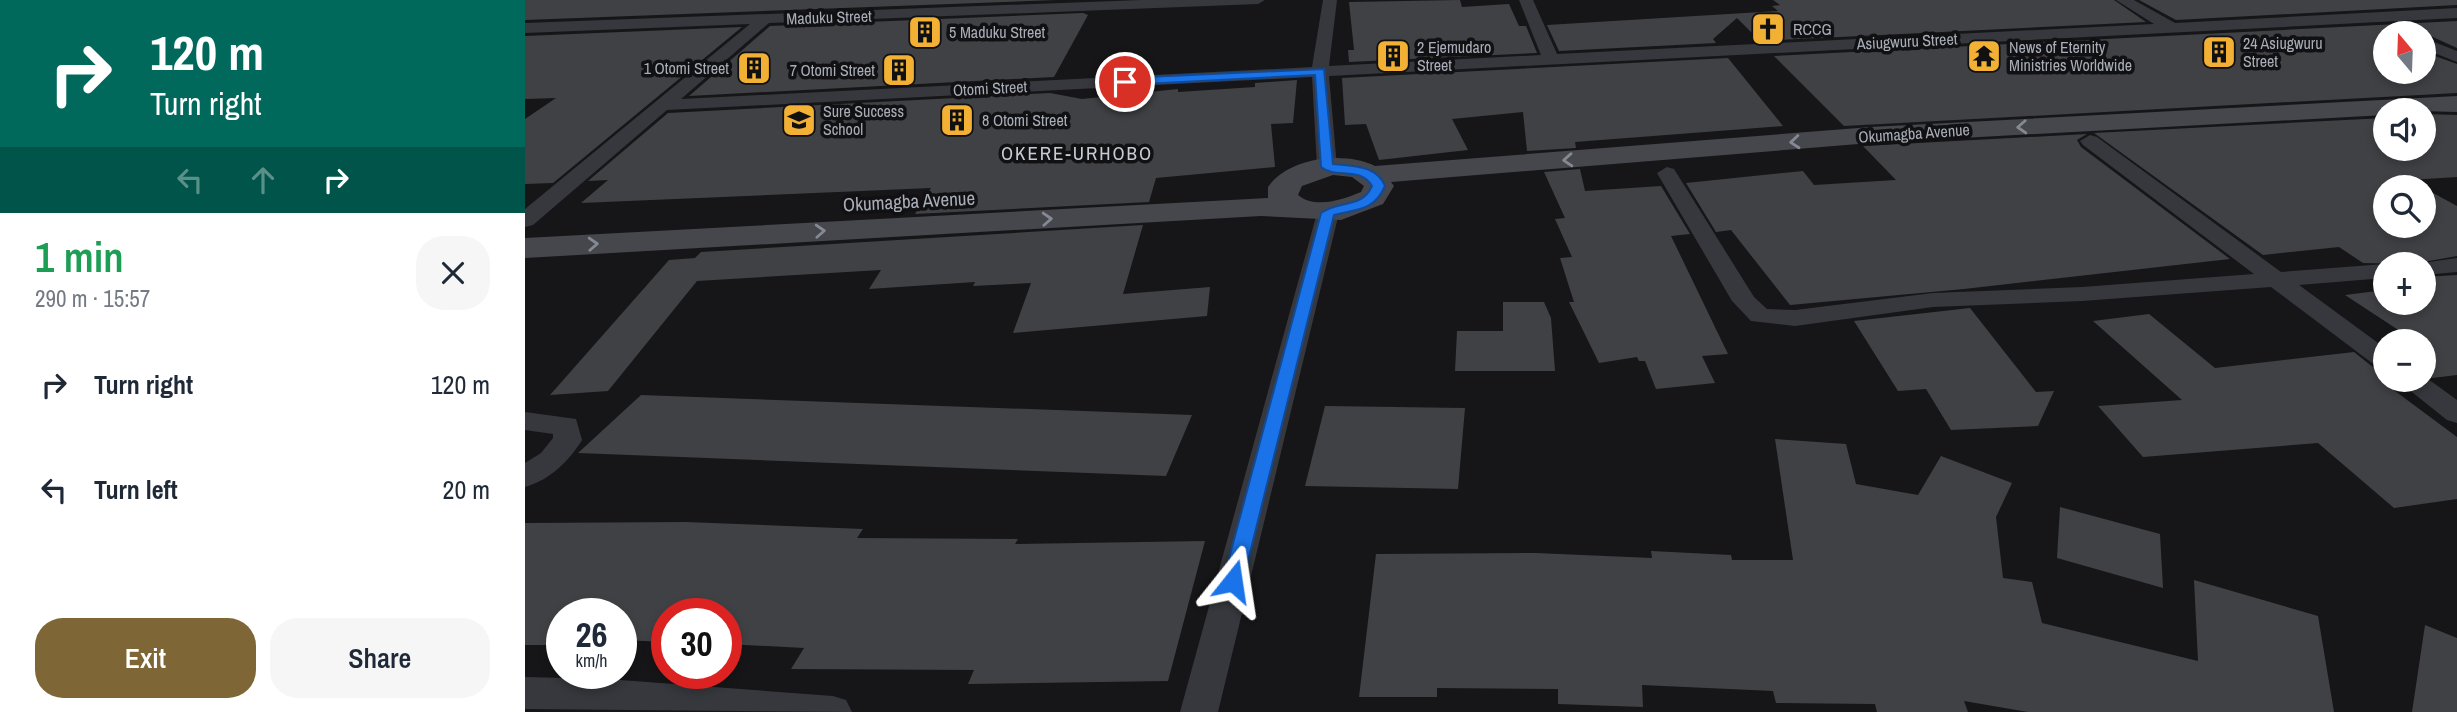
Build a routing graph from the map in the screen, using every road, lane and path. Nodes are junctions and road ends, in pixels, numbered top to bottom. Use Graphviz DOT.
graph roads {
  1 [pos="1258,0"];
  2 [pos="1330,0"];
  3 [pos="1526,0"];
  4 [pos="2123,0"];
  5 [pos="2338,4"];
  6 [pos="2457,13"];
  7 [pos="2368,18"];
  8 [pos="764,20"];
  9 [pos="2375,21"];
  10 [pos="2171,27"];
  11 [pos="530,31"];
  12 [pos="2436,48"];
  13 [pos="2457,57"];
  14 [pos="1551,60"];
  15 [pos="1320,72"];
  16 [pos="2457,104"];
  17 [pos="661,105"];
  18 [pos="2457,116"];
  19 [pos="2436,117"];
  20 [pos="2373,121"];
  21 [pos="2090,141"];
  22 [pos="1327,167"];
  23 [pos="1667,173"];
  24 [pos="1372,187"];
  25 [pos="1293,192"];
  26 [pos="1328,213"];
  27 [pos="525,221"];
  28 [pos="525,248"];
  29 [pos="2457,265"];
  30 [pos="2436,267"];
  31 [pos="2373,272"];
  32 [pos="2280,281"];
  33 [pos="2373,351"];
  34 [pos="2427,392"];
  35 [pos="2457,414"];
  36 [pos="525,421"];
  37 [pos="525,477"];
  38 [pos="525,693"];
  39 [pos="833,712"];
  40 [pos="1199,712"];
  1 -- 8 [label="street, Maduku Street"];
  2 -- 15 [label="street"];
  3 -- 14 [label="street"];
  4 -- 10 [label="street"];
  5 -- 7 [label="street"];
  6 -- 7 [label="street"];
  7 -- 9 [label="street"];
  7 -- 10 [label="street, Asiugwuru Street"];
  8 -- 11 [label="street, Maduku Street"];
  8 -- 17 [label="street"];
  10 -- 14 [label="street, Asiugwuru Street"];
  12 -- 13 [label="street"];
  14 -- 15 [label="street, Asiugwuru Street"];
  15 -- 17 [label="street, Otomi Street"];
  15 -- 22 [label="street"];
  16 -- 24 [label="main road, Okumagba Avenue, one-way"];
  17 -- 27 [label="street"];
  18 -- 19 [label="main road"];
  20 -- 21 [label="main road, Okumagba Avenue"];
  21 -- 23 [label="main road, Okumagba Avenue"];
  21 -- 32 [label="street"];
  22 -- 24 [label="main road"];
  22 -- 25 [label="main road"];
  23 -- 24 [label="main road, Okumagba Avenue"];
  23 -- 32 [label="street"];
  24 -- 26 [label="main road"];
  25 -- 26 [label="main road"];
  25 -- 27 [label="main road, Okumagba Avenue"];
  28 -- 25 [label="main road, Okumagba Avenue, one-way"];
  26 -- 40 [label="street"];
  29 -- 30 [label="street"];
  31 -- 32 [label="street"];
  32 -- 33 [label="street"];
  34 -- 35 [label="street"];
  36 -- 37 [label="street"];
  38 -- 39 [label="street"];
}
